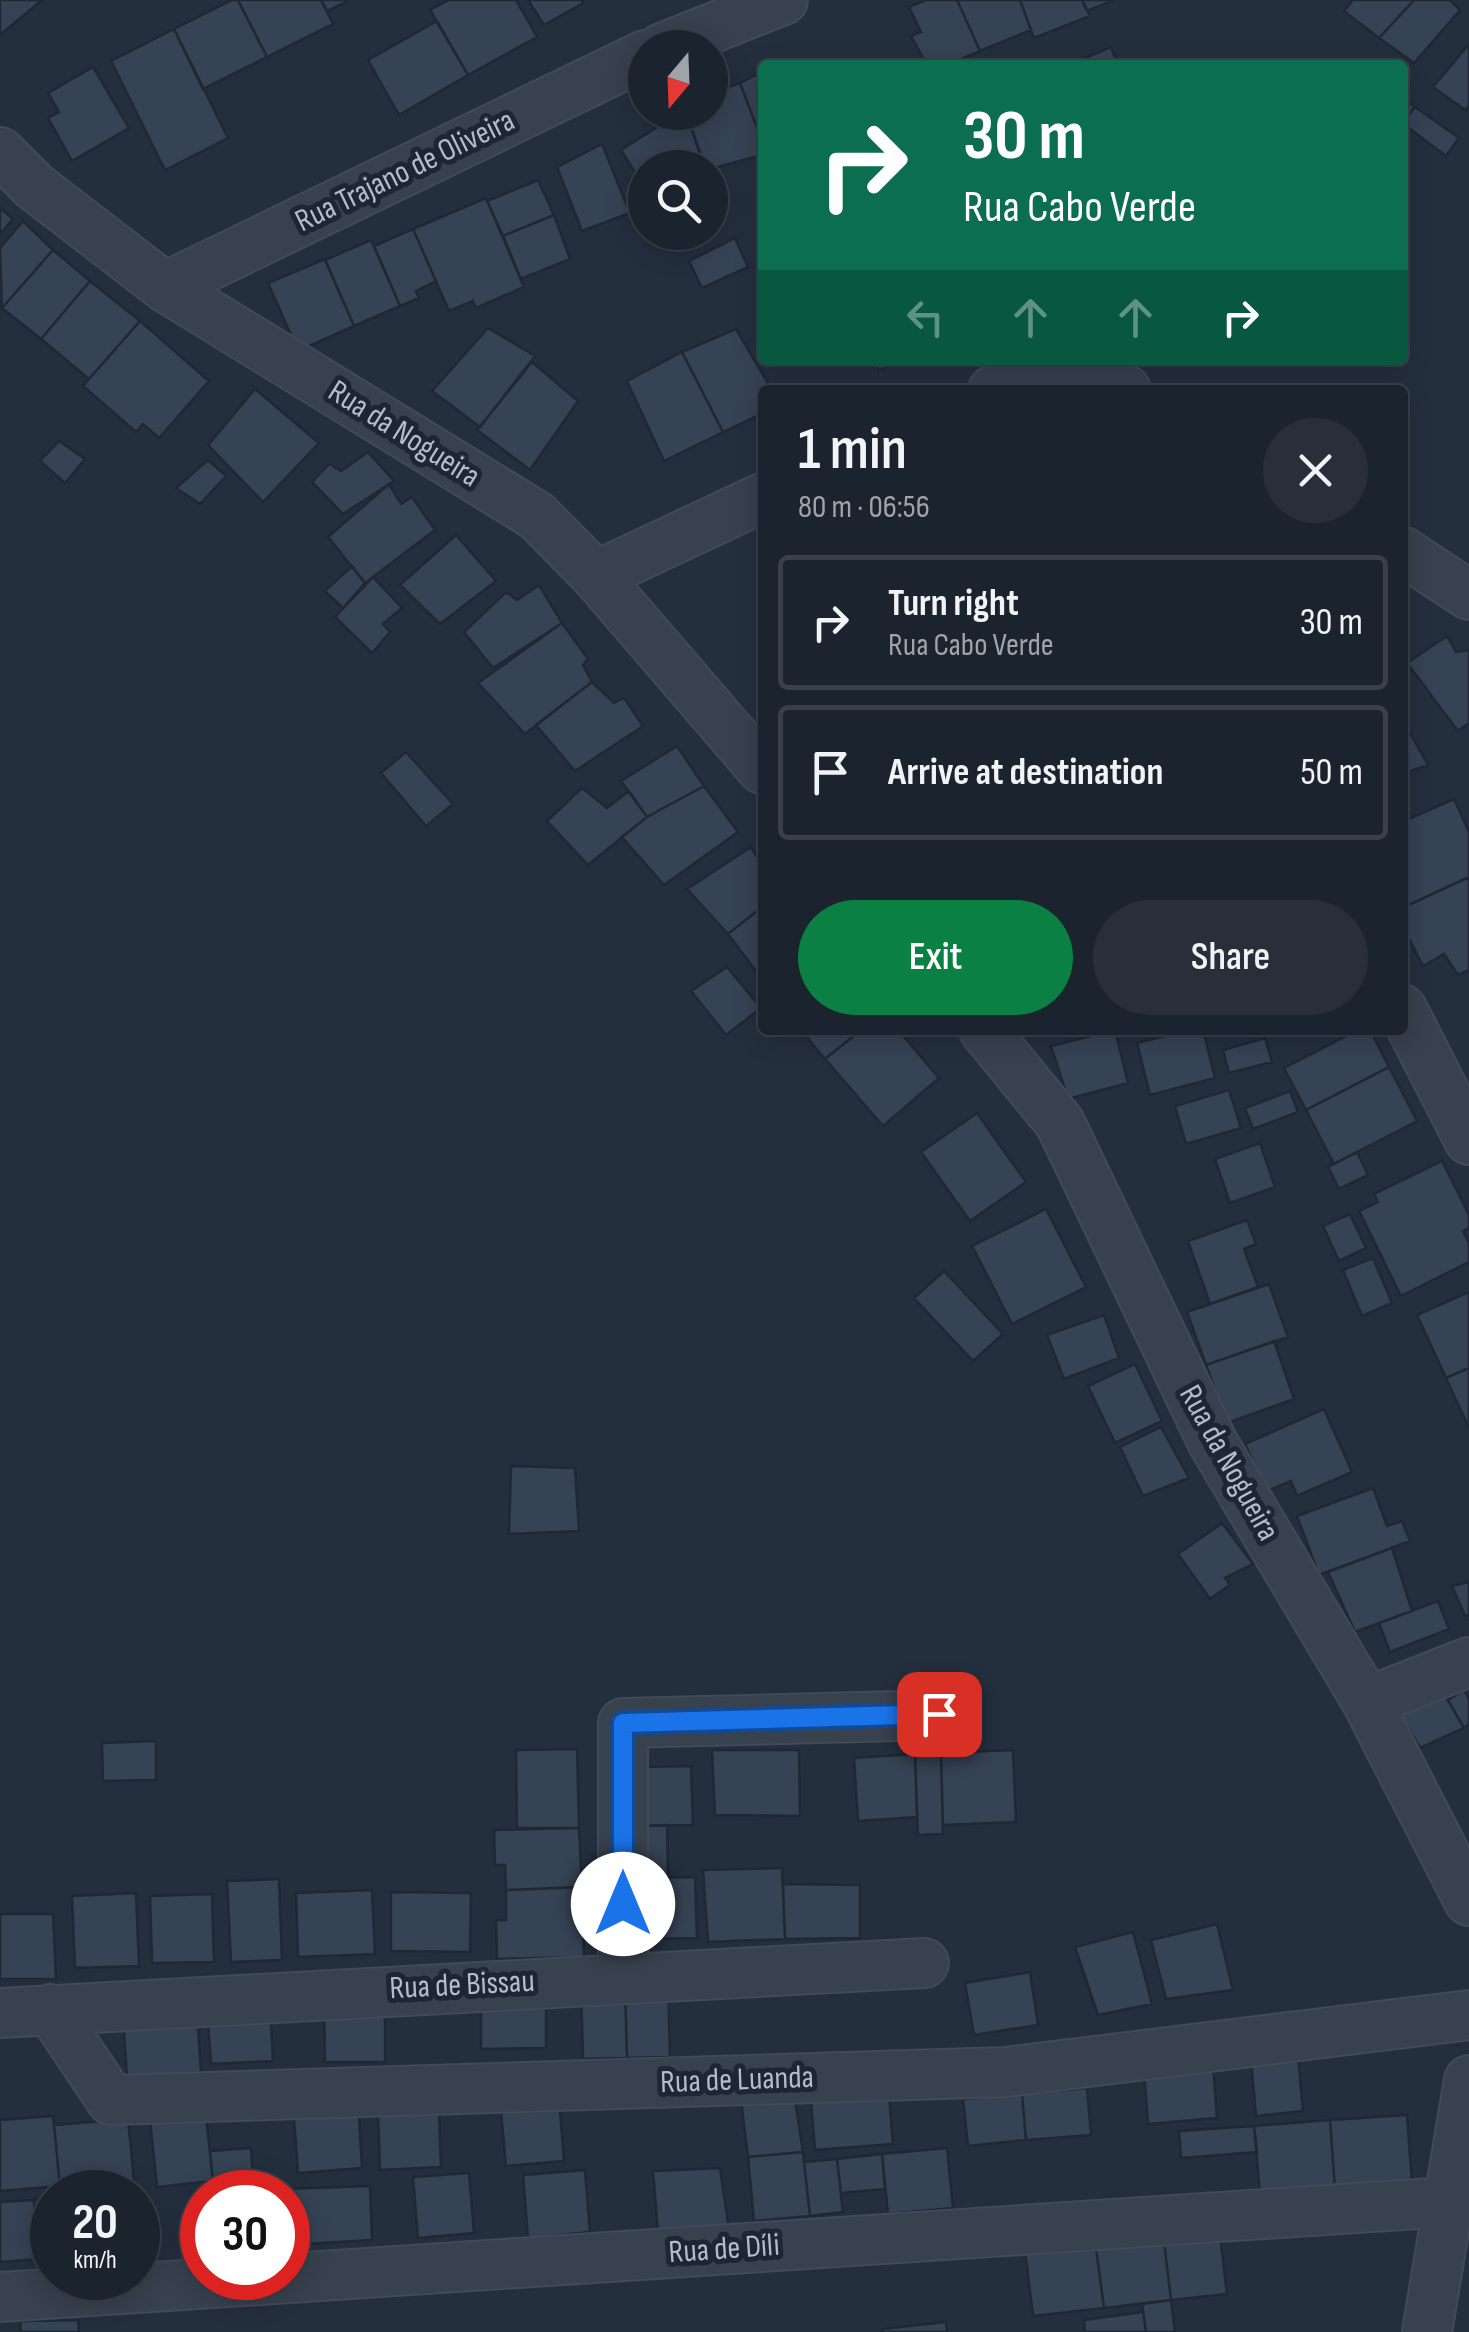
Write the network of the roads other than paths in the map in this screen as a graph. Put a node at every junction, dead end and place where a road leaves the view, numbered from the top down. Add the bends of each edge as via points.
1 (784, 0) edge
2 (708, 30) edge
3 (628, 62) edge
4 (0, 152) edge
5 (165, 287) junction
6 (1046, 365) edge
7 (1084, 365) edge
8 (1004, 385) edge
9 (1118, 385) edge
10 (758, 500) edge
11 (596, 576) junction
12 (758, 763) edge
13 (1408, 1022) edge
14 (988, 1035) edge
15 (1469, 1140) edge
16 (1469, 1662) edge
17 (1367, 1702) junction
18 (939, 1714) dead end
19 (1469, 1902) edge
20 (924, 1963) dead end
21 (623, 1976) junction
22 (50, 2009) junction
23 (0, 2014) edge
24 (1469, 2015) edge
25 (1469, 2080) edge
26 (1448, 2202) junction
27 (0, 2297) edge
28 (1426, 2332) edge

1 - 2 street
3 - 5 street, Rua Trajano de Oliveira
4 - 5 street, Rua da Nogueira
5 - 11 street, Rua da Nogueira via 536,516
6 - 8 street
7 - 9 street
10 - 11 street
11 - 12 street, Rua da Nogueira
13 - 15 street
14 - 17 street, Rua da Nogueira via 1060,1123 1213,1443
16 - 17 street
17 - 19 street, Rua da Nogueira
18 - 21 street via 623,1723
20 - 21 street, Rua de Bissau
21 - 22 street, Rua de Bissau
22 - 23 street, Rua de Bissau
22 - 24 street, Rua de Luanda via 111,2100 1006,2072
25 - 26 street
26 - 27 street, Rua de Díli
26 - 28 street

